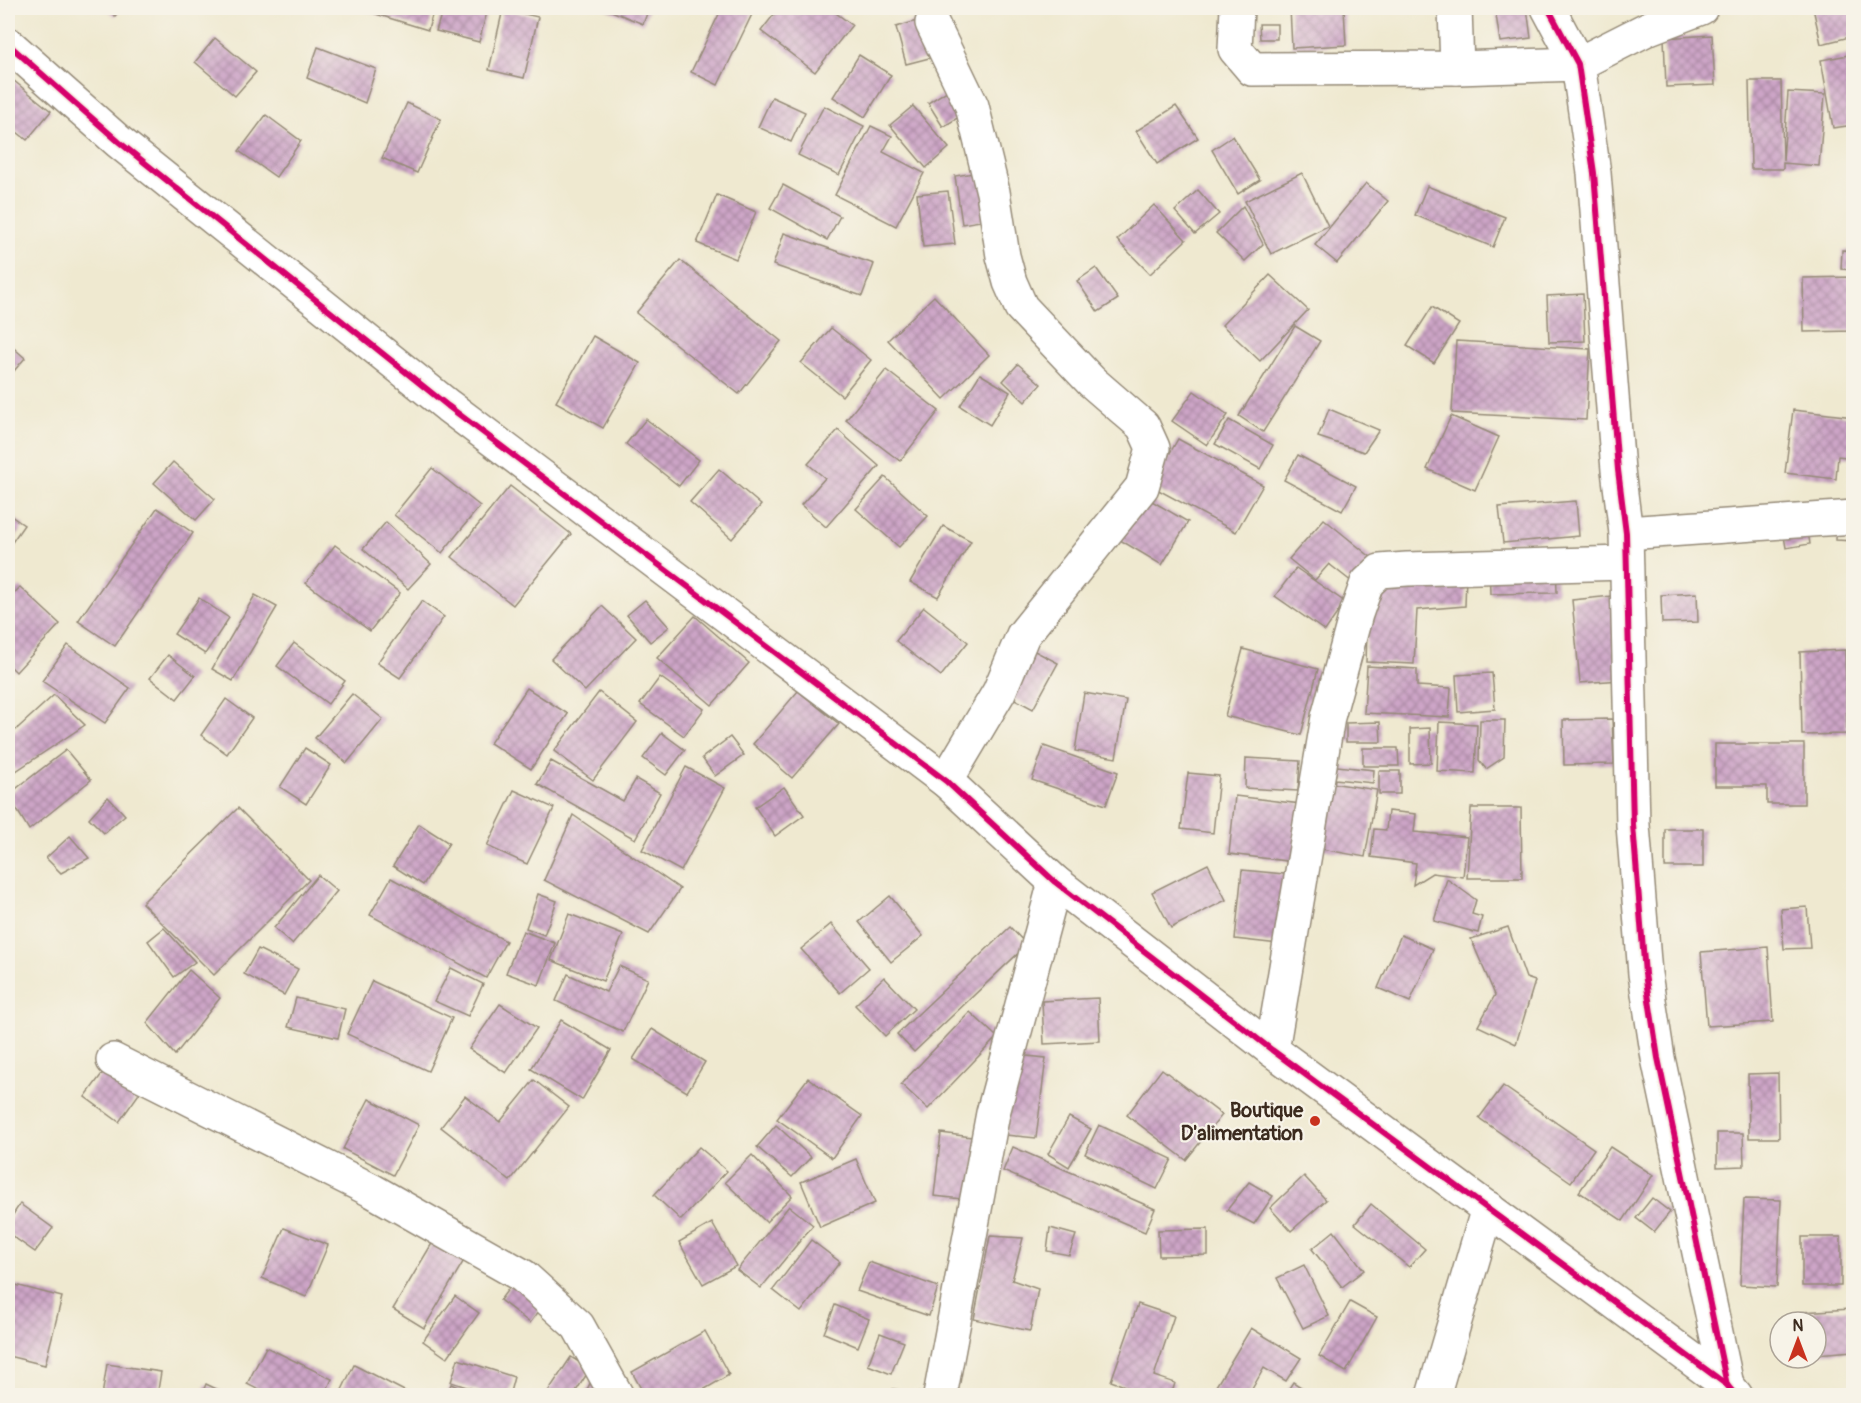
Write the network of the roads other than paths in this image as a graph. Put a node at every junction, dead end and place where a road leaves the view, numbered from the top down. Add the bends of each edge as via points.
1 (1237, 8) edge
2 (1455, 8) edge
3 (1548, 8) edge
4 (1701, 8) edge
5 (932, 23) dead end
6 (8, 44) edge
7 (1578, 64) junction
8 (1457, 68) junction
9 (1854, 517) edge
10 (1626, 548) junction
11 (946, 781) junction
12 (1055, 882) junction
13 (1272, 1050) junction
14 (113, 1060) dead end
15 (1488, 1208) junction
16 (1732, 1390) edge
17 (617, 1395) edge
18 (940, 1395) edge
19 (1433, 1395) edge

1 - 8 street via 1235,50 1252,69
2 - 8 street
3 - 7 street
4 - 7 street via 1649,28
5 - 11 street via 972,106 993,192 1003,256 1021,307 1091,381 1143,426 1153,448 1142,487 1023,635 999,692
6 - 11 street via 119,142 448,406
7 - 8 street
7 - 10 street via 1594,172
9 - 10 street
10 - 13 street via 1380,572 1367,583 1328,717
10 - 16 street via 1633,825 1645,974 1658,1058
11 - 12 street
12 - 13 street
12 - 18 street via 993,1113
13 - 15 street
14 - 17 street via 373,1191 523,1276 578,1326
15 - 16 street
15 - 19 street

